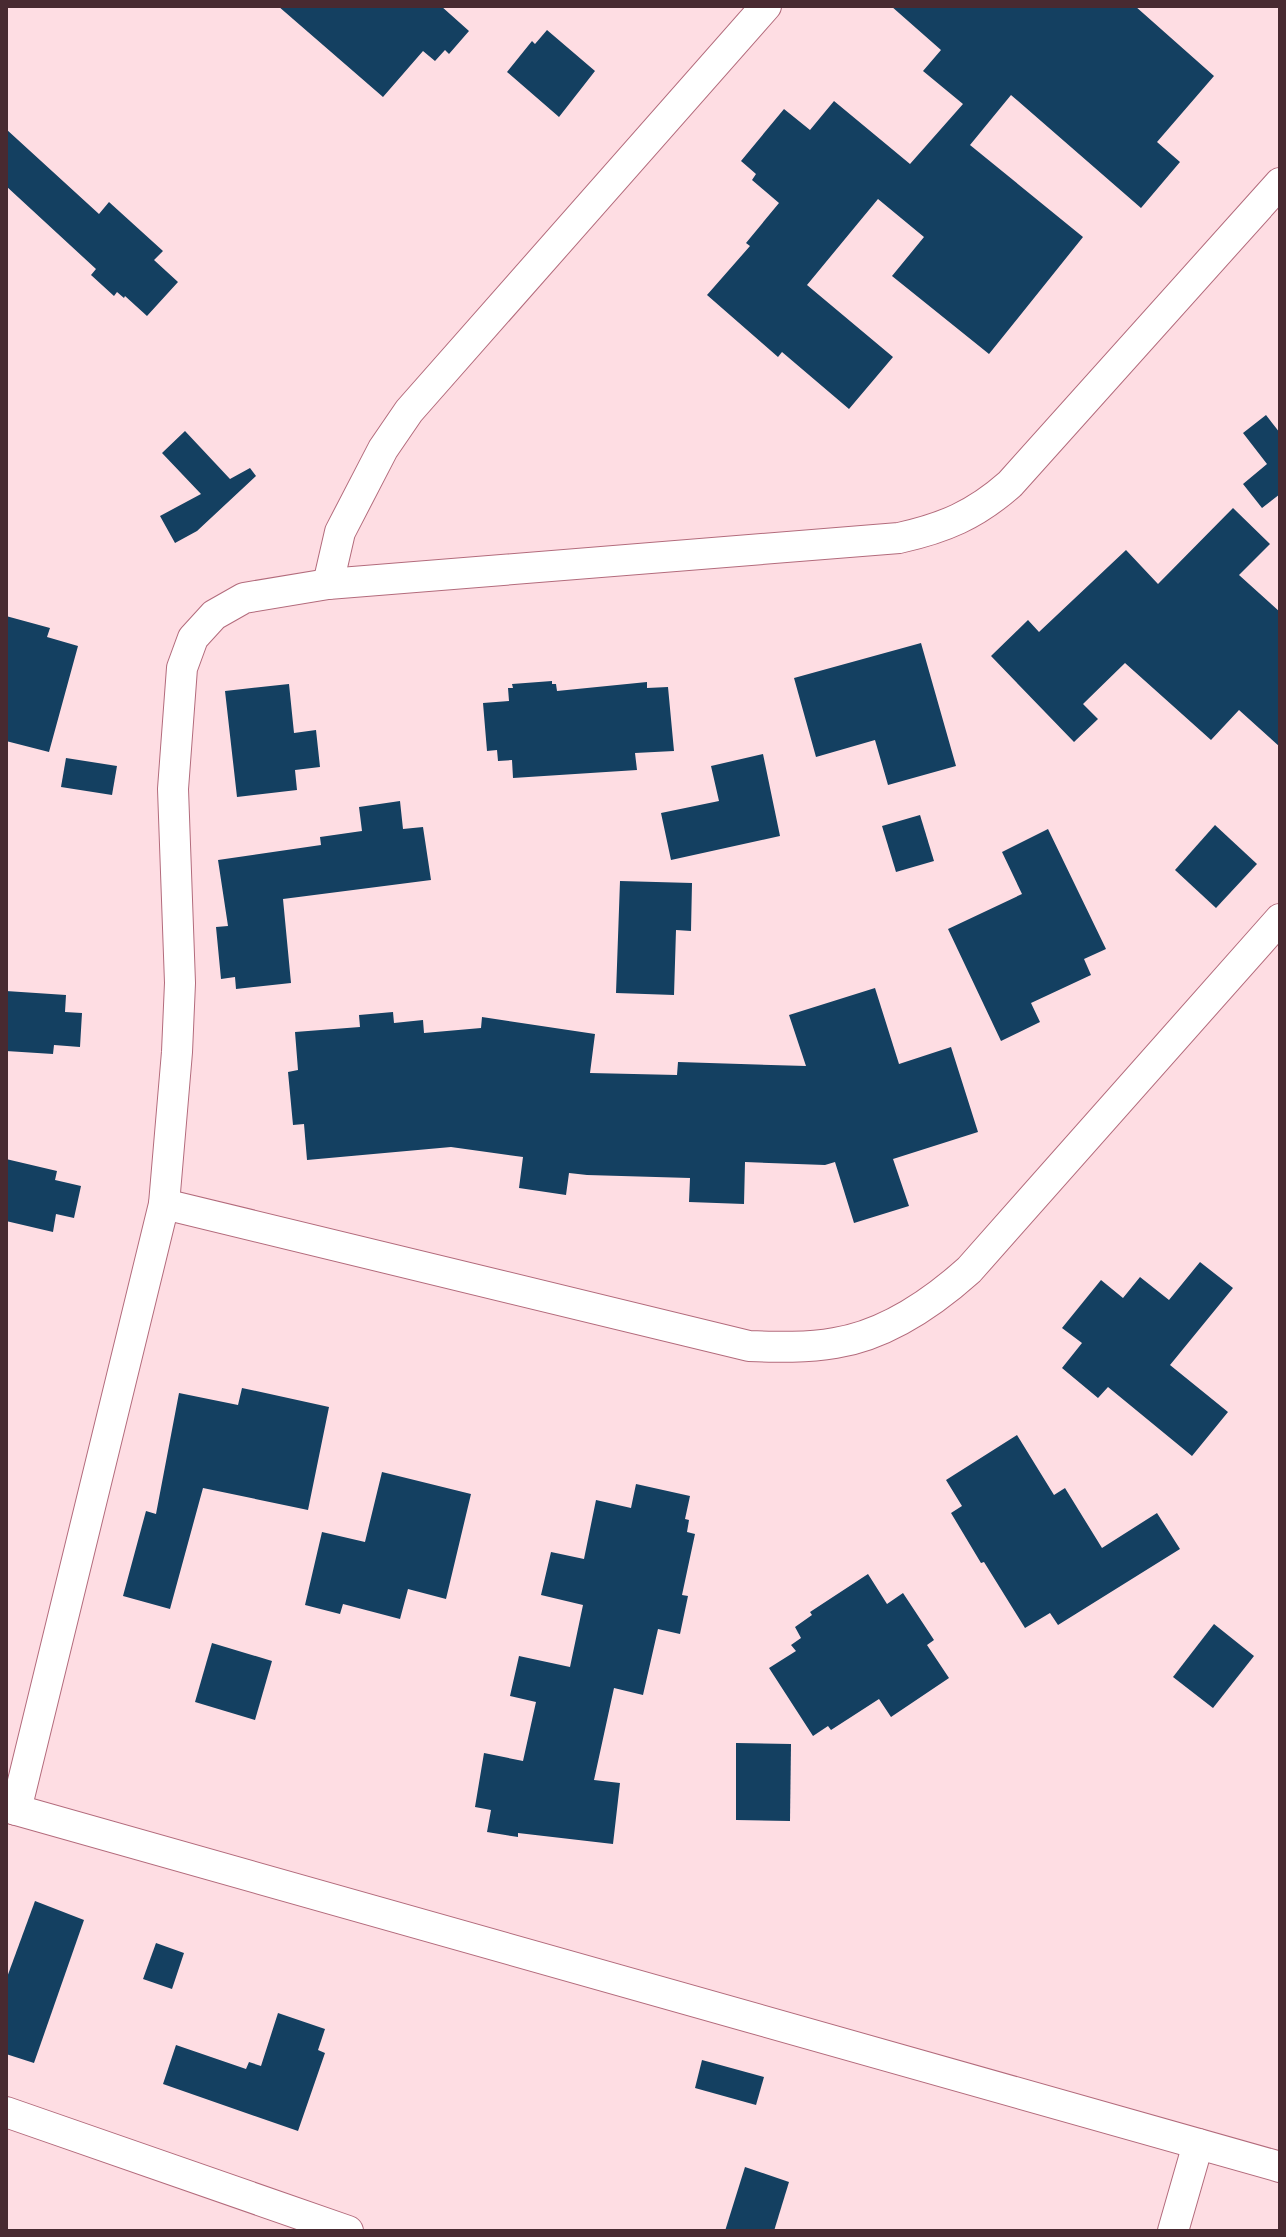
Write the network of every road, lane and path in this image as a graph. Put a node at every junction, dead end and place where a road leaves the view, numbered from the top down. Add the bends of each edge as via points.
1 (766, 6) edge
2 (1280, 183) edge
3 (328, 584) junction
4 (1280, 919) edge
5 (164, 1204) junction
6 (11, 1808) edge
7 (6, 2112) edge
8 (1198, 2144) junction
9 (1280, 2167) edge
10 (348, 2231) edge
11 (1173, 2231) edge

1 - 3 street via 409,411 340,532
2 - 3 street via 1010,484 961,519 899,538
3 - 5 street via 244,598 214,615 193,638 182,668 173,789 180,983
4 - 5 street via 969,1270 918,1310 838,1343 749,1346
5 - 6 street
6 - 8 street
7 - 10 street
8 - 9 street
8 - 11 street

